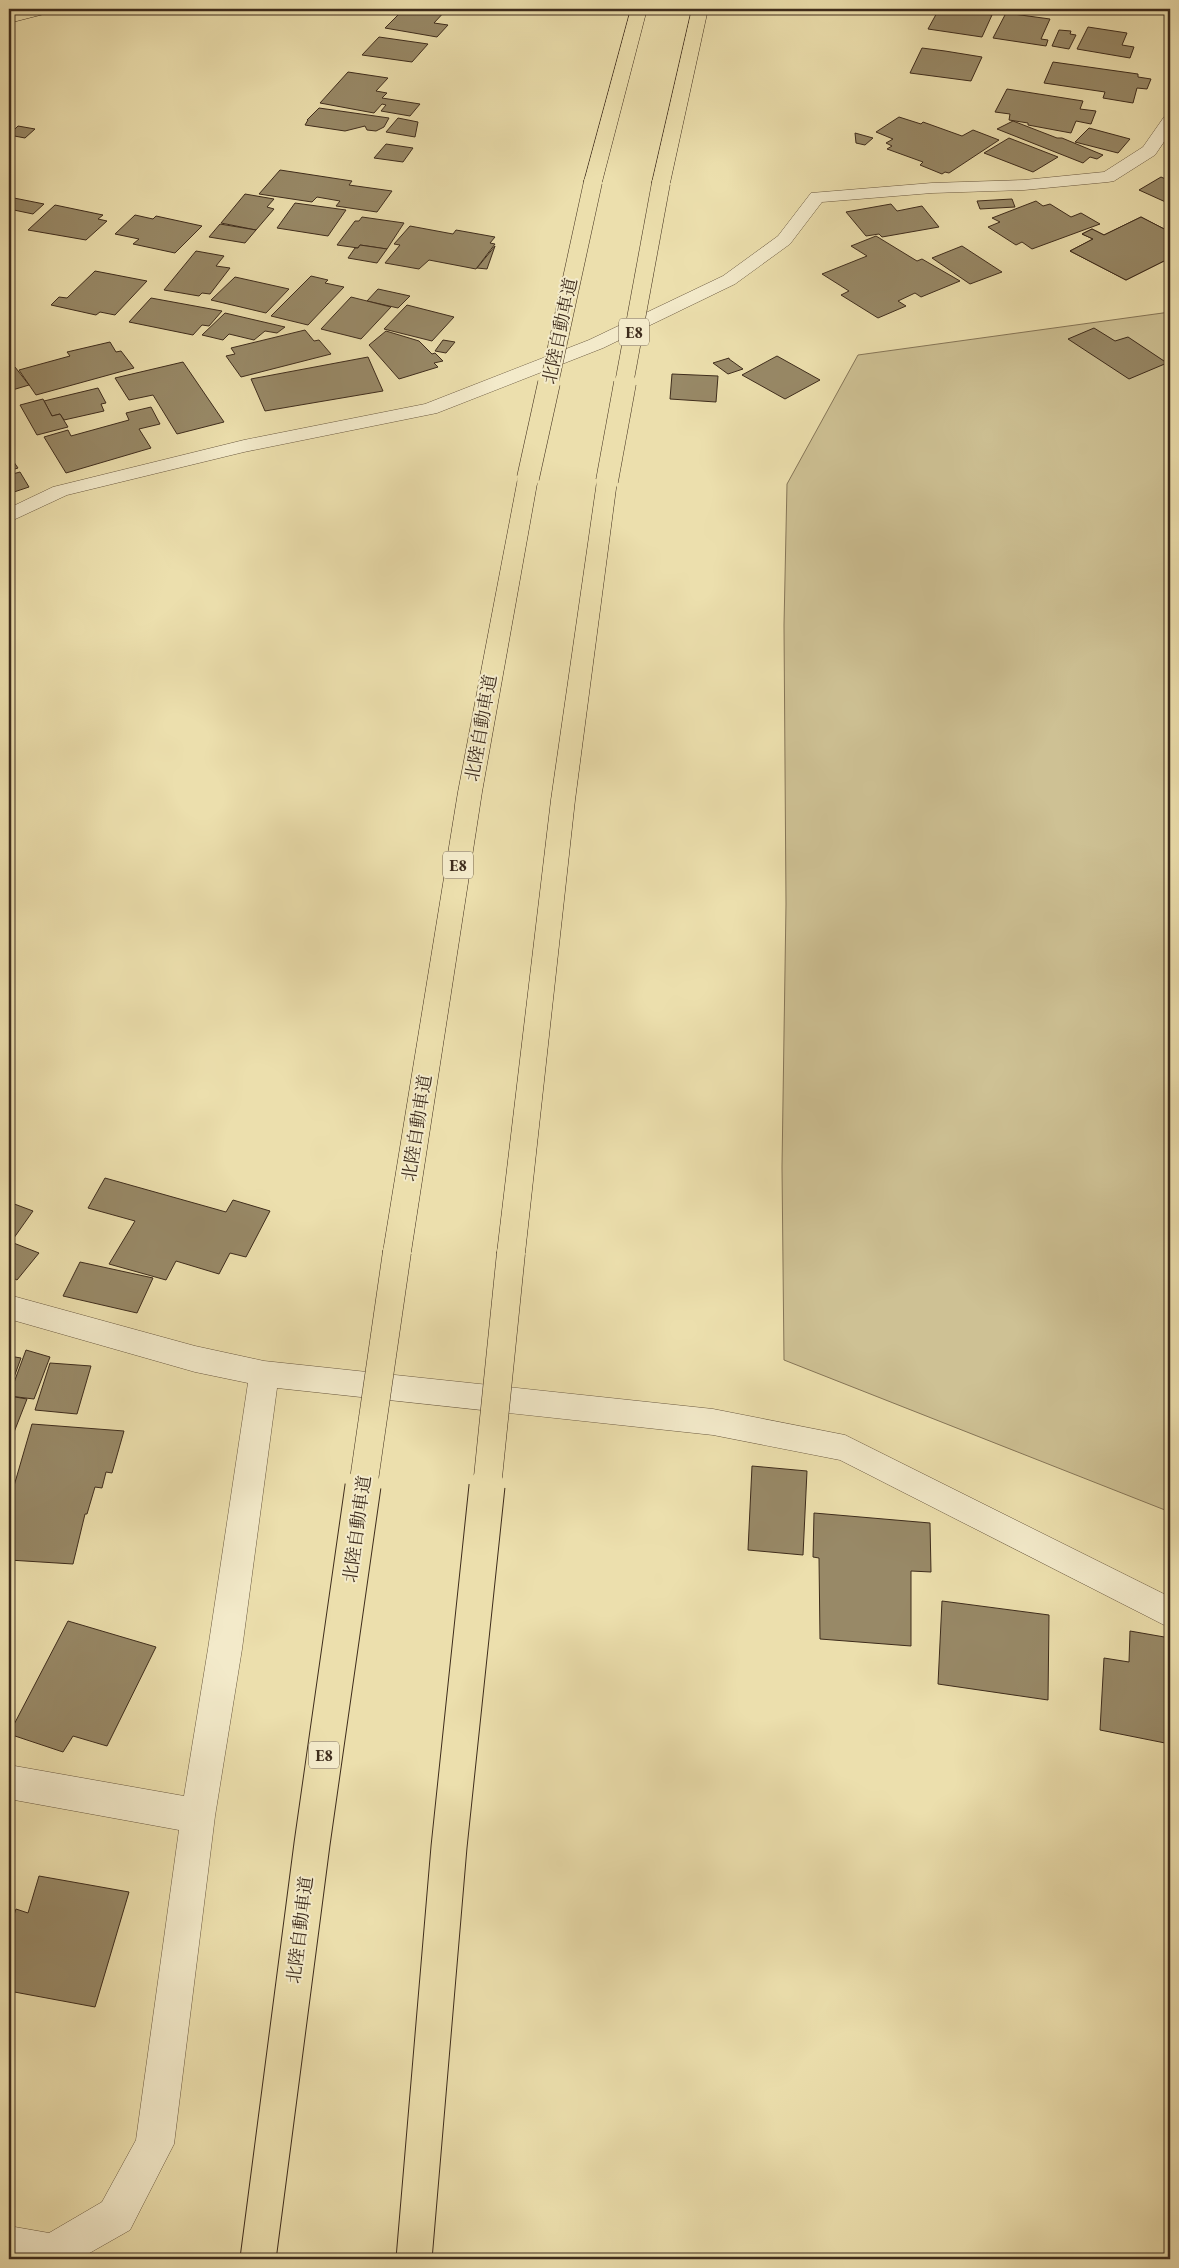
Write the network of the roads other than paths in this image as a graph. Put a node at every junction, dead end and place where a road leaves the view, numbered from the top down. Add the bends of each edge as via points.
1 (47, 9) edge
2 (639, 9) edge
3 (700, 9) edge
4 (9, 18) edge
5 (1170, 121) edge
6 (9, 516) edge
7 (9, 1307) edge
8 (264, 1374) junction
9 (1170, 1613) edge
10 (9, 1782) edge
11 (198, 1816) junction
12 (9, 2246) edge
13 (258, 2259) edge
14 (414, 2259) edge

1 - 4 highway
2 - 13 highway, 北陸自動車道 / E8, bridge via 593,182 528,478 470,792 397,1252 312,1844
3 - 14 highway, E8, bridge via 661,183 607,481 563,800 511,1253 450,1847
5 - 6 street via 1149,151 1108,177 818,197 784,240 729,280 586,348 430,409 244,446 60,491
7 - 8 street via 195,1359
8 - 9 street via 713,1422 845,1448
8 - 11 street
10 - 11 street
11 - 12 street via 155,2144 116,2216 52,2253

